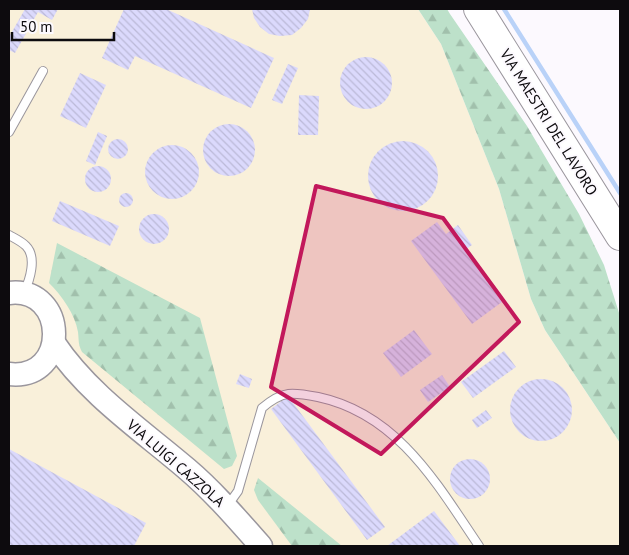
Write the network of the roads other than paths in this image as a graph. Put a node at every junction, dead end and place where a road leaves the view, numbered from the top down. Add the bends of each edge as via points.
1 (478, 9) edge
2 (43, 71) dead end
3 (9, 132) edge
4 (9, 235) edge
5 (620, 236) edge
6 (16, 294) edge
7 (54, 343) junction
8 (36, 368) junction
9 (9, 374) edge
10 (86, 385) junction
11 (227, 506) junction
12 (261, 546) edge
13 (479, 546) edge

1 - 5 highway, VIA MAESTRI DEL LAVORO
2 - 3 lane
4 - 6 lane via 26,246 31,254 30,281
6 - 7 street via 35,298 45,306 55,330
7 - 8 street via 51,353
7 - 10 street, VIA LUIGI CAZZOLA
8 - 9 street, VIA LUIGI CAZZOLA
8 - 10 street, VIA LUIGI CAZZOLA via 59,372
10 - 11 street, VIA LUIGI CAZZOLA
11 - 12 street, VIA LUIGI CAZZOLA
11 - 13 lane via 238,490 262,408 290,392 331,400 362,413 402,441 429,473

